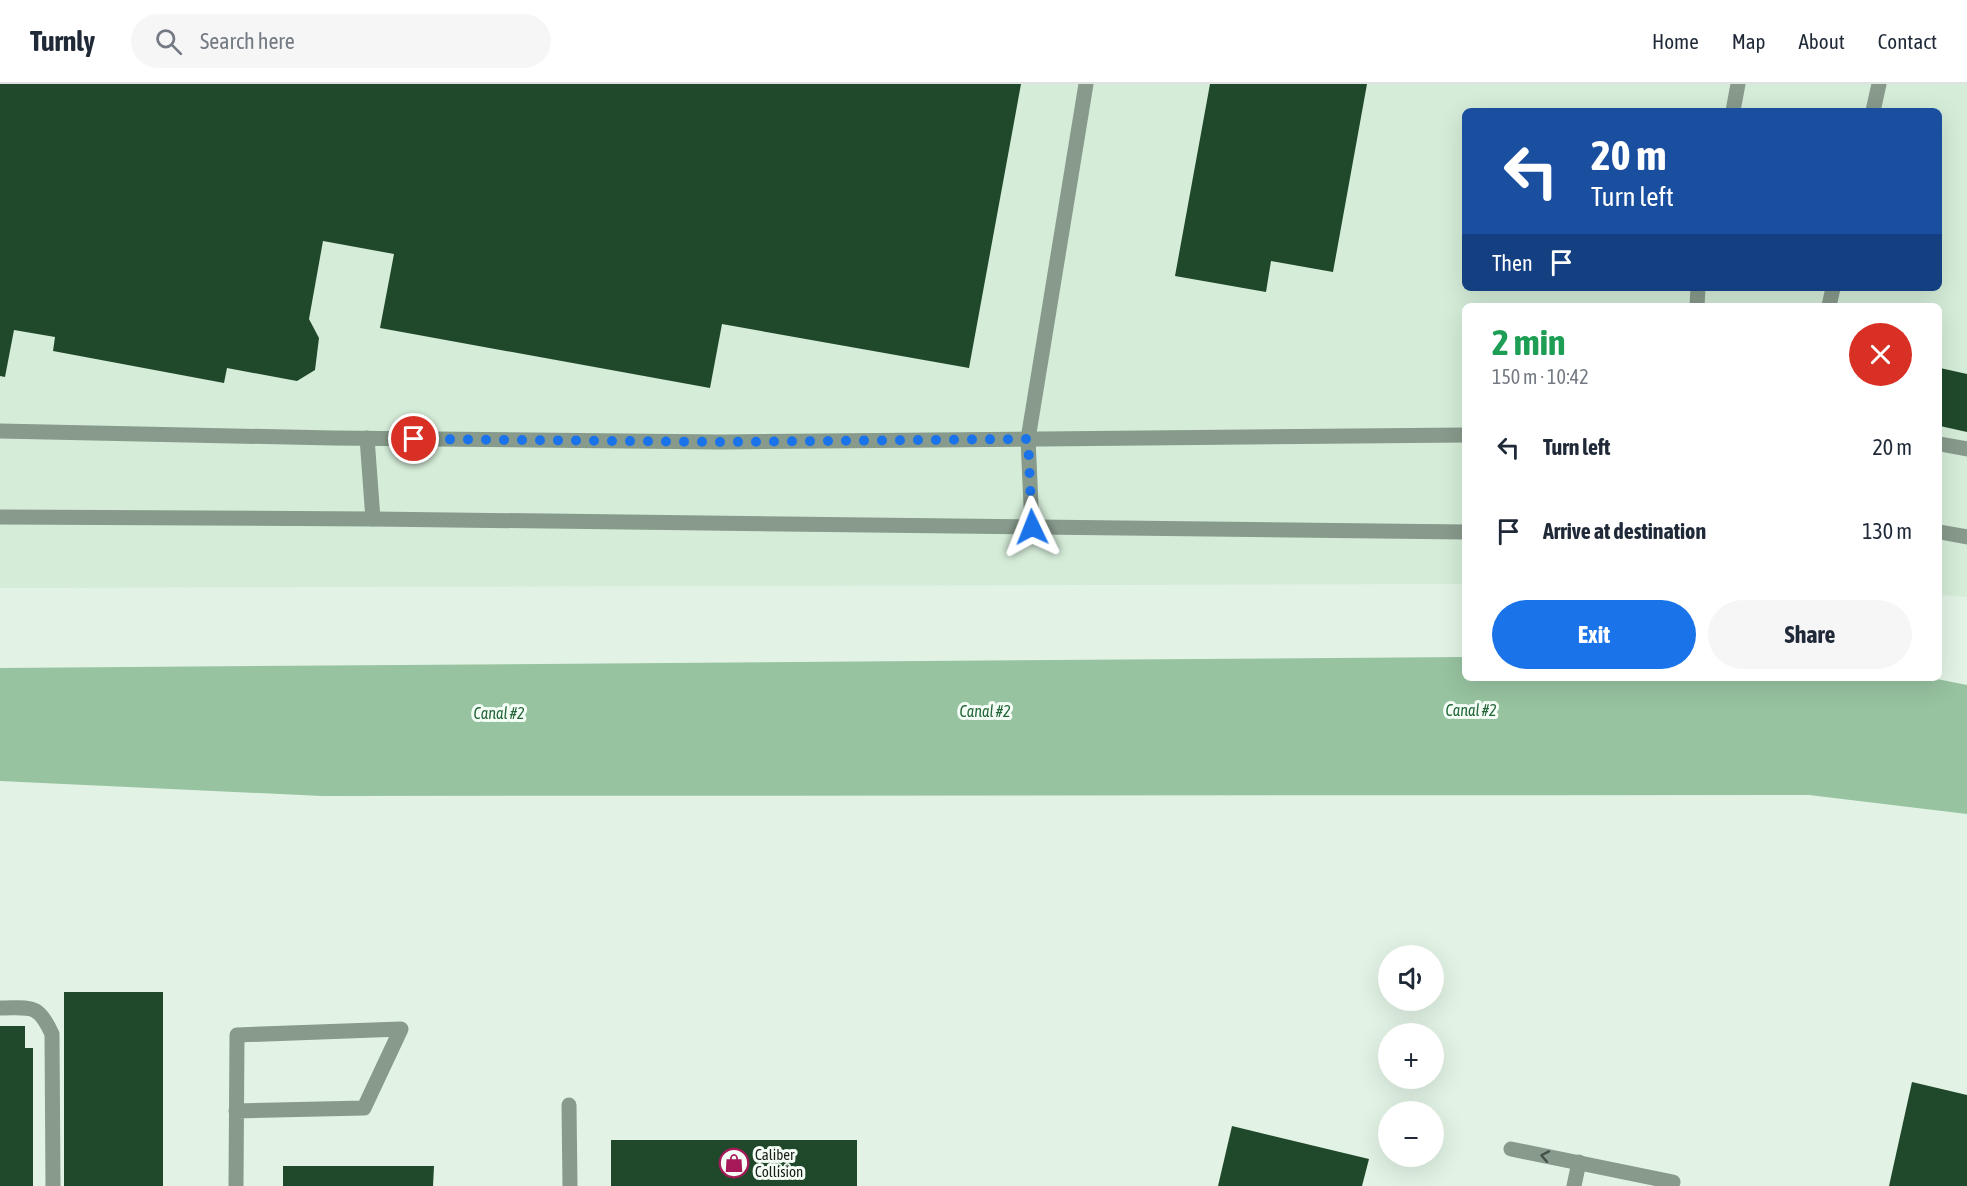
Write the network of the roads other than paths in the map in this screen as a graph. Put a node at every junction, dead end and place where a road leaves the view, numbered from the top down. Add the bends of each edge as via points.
1 (1086, 84) edge
2 (1738, 84) edge
3 (1879, 84) edge
4 (1734, 108) edge
5 (1874, 108) edge
6 (0, 431) edge
7 (1462, 435) edge
8 (367, 438) junction
9 (1028, 439) junction
10 (1942, 444) edge
11 (1967, 449) edge
12 (0, 517) edge
13 (373, 519) junction
14 (1032, 527) junction
15 (1462, 532) edge
16 (1942, 532) edge
17 (1967, 537) edge
18 (0, 1008) edge
19 (569, 1105) dead end
20 (236, 1111) junction
21 (1511, 1149) dead end
22 (1579, 1162) junction
23 (1673, 1182) dead end
24 (53, 1186) edge
25 (236, 1186) edge
26 (570, 1186) edge
27 (1574, 1186) edge

1 - 9 lane
2 - 4 lane
3 - 5 lane
6 - 8 lane
7 - 9 lane
8 - 9 lane via 722,442
8 - 13 lane
9 - 14 lane
10 - 11 lane
12 - 13 lane
13 - 14 lane
14 - 15 lane
16 - 17 lane
18 - 24 lane via 32,1008 44,1017 52,1034
19 - 26 lane
20 - 20 lane via 237,1035 401,1029 364,1108
20 - 25 lane
22 -> 21 lane
22 - 23 lane
22 - 27 lane

